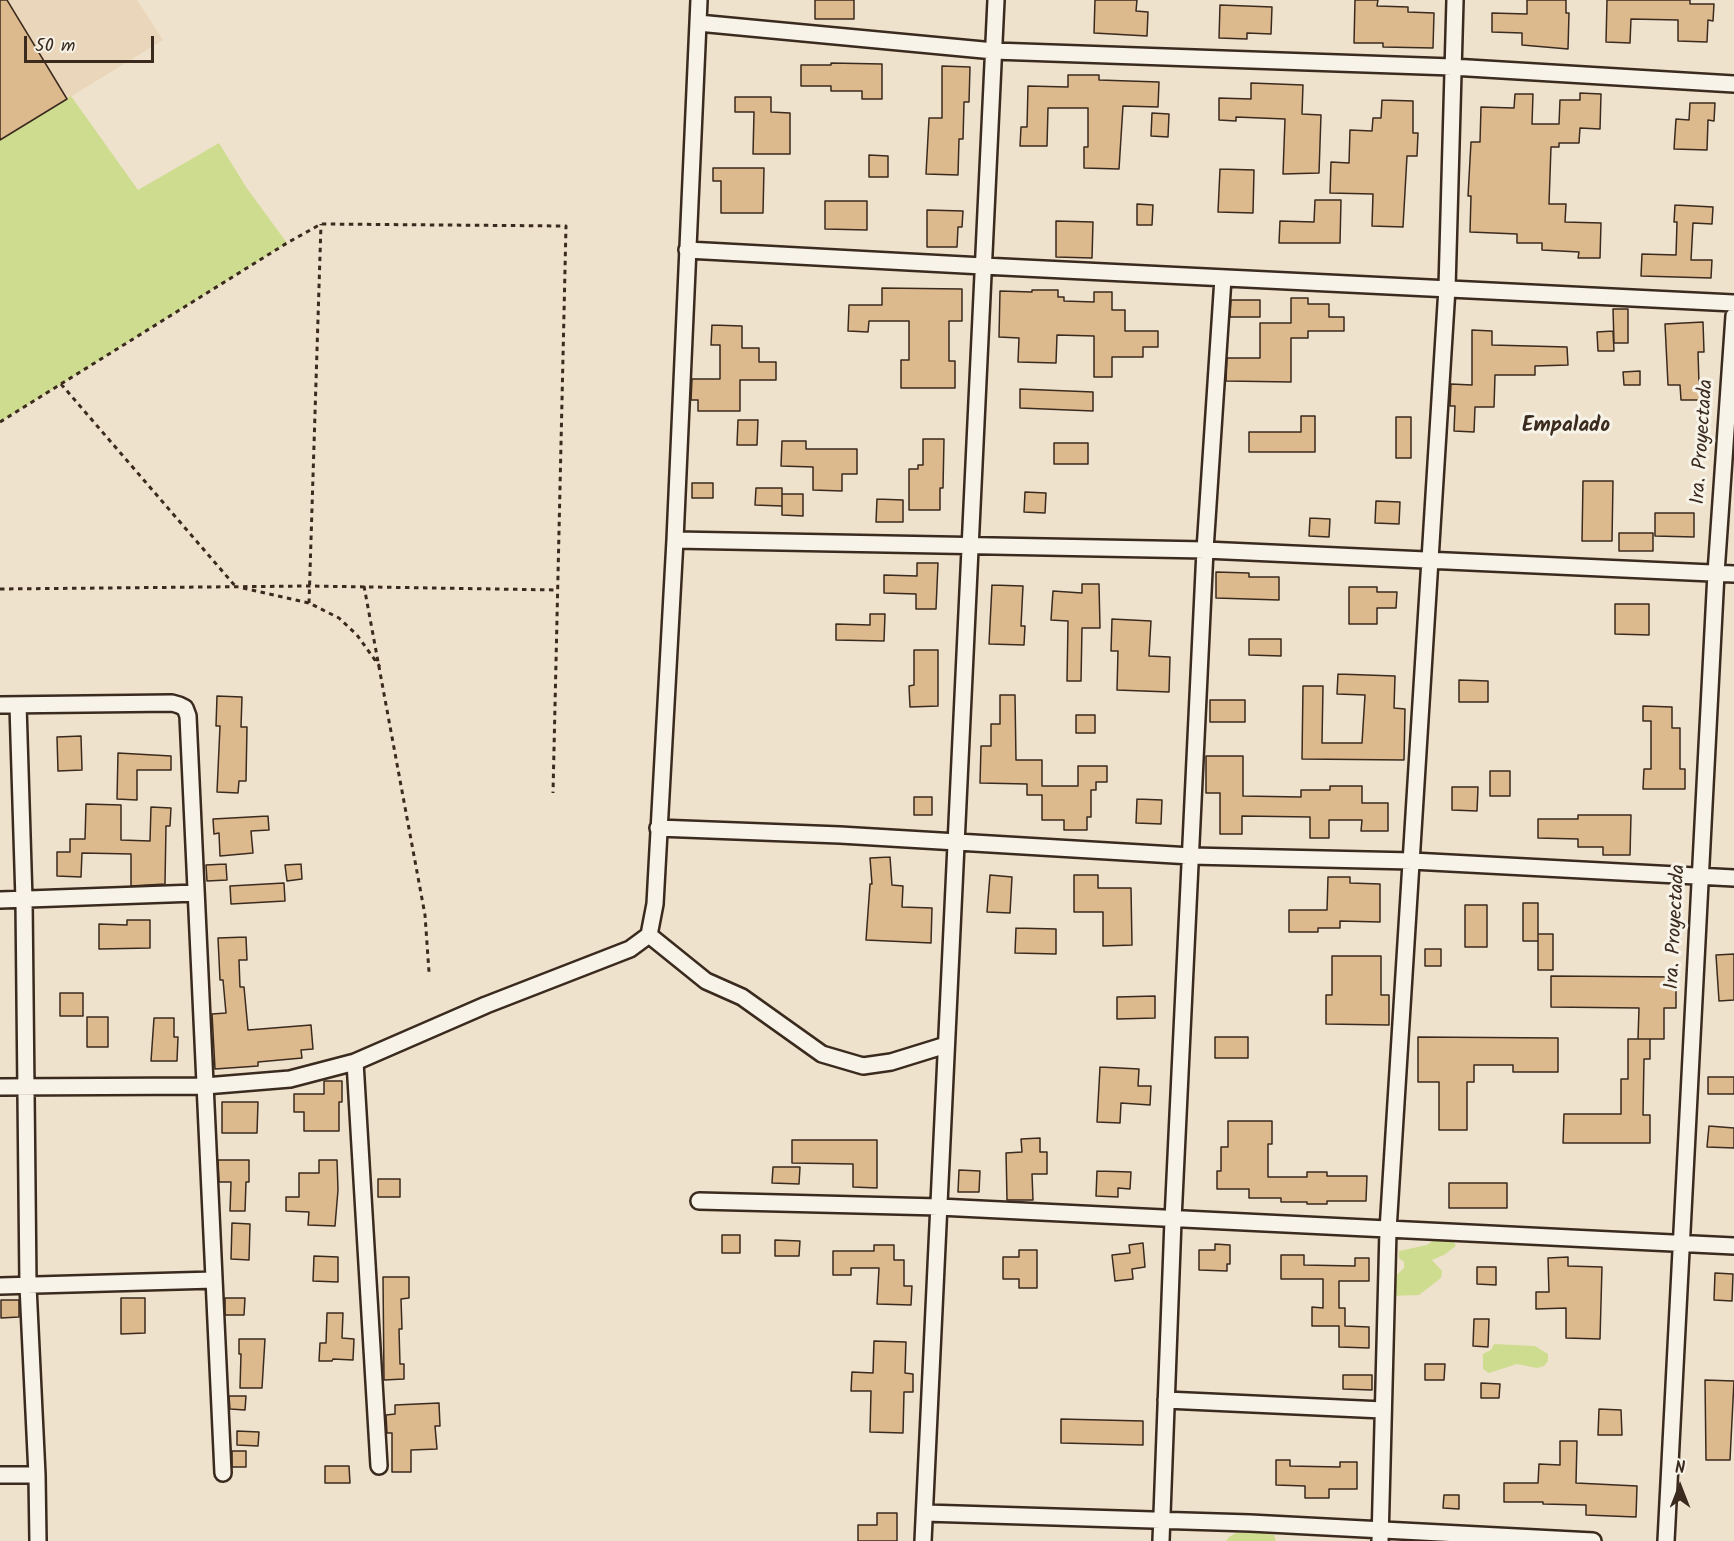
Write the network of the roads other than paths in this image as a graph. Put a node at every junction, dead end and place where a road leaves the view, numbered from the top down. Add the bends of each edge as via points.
1 (699, 0) edge
2 (996, 0) edge
3 (1455, 0) edge
4 (698, 23) junction
5 (994, 51) junction
6 (1452, 67) junction
7 (1734, 84) edge
8 (687, 250) junction
9 (983, 267) junction
10 (1223, 278) junction
11 (1447, 288) junction
12 (1734, 303) edge
13 (1734, 316) edge
14 (675, 540) junction
15 (969, 544) junction
16 (1205, 550) junction
17 (1430, 560) junction
18 (1716, 573) junction
19 (1734, 574) edge
20 (0, 705) edge
21 (18, 705) junction
22 (658, 828) junction
23 (956, 843) junction
24 (1191, 856) junction
25 (1412, 861) junction
26 (1701, 877) junction
27 (1734, 878) edge
28 (196, 893) junction
29 (0, 900) edge
30 (24, 900) junction
31 (649, 934) junction
32 (946, 1046) junction
33 (355, 1062) junction
34 (205, 1086) junction
35 (0, 1087) edge
36 (26, 1087) junction
37 (699, 1201) dead end
38 (939, 1207) junction
39 (1173, 1220) junction
40 (1388, 1230) junction
41 (1682, 1244) junction
42 (1734, 1246) edge
43 (214, 1280) junction
44 (0, 1286) edge
45 (28, 1286) junction
46 (1166, 1400) junction
47 (1383, 1410) junction
48 (379, 1466) dead end
49 (223, 1473) dead end
50 (0, 1475) edge
51 (37, 1475) junction
52 (925, 1513) junction
53 (1162, 1520) junction
54 (1380, 1535) edge
55 (38, 1541) edge
56 (923, 1541) edge
57 (1161, 1541) edge
58 (1593, 1541) edge
59 (1666, 1541) edge

1 - 4 street
2 - 5 street
3 - 6 street
4 - 5 street
4 - 8 street
5 - 6 street
5 - 9 street
6 - 7 street
6 - 11 street
8 - 9 street
8 - 14 street
9 - 10 street
9 - 15 street
10 - 11 street
10 - 16 street
11 - 12 street
11 - 17 street
13 - 18 street, 1ra. Proyectada
14 - 15 street
14 - 22 street
15 - 16 street
15 - 23 street
16 - 17 street
16 - 24 street
17 - 18 street
17 - 25 street
18 - 19 street
18 - 26 street, 1ra. Proyectada
20 - 21 street
21 - 28 street via 172,703 185,708
21 - 30 street
22 - 23 street
22 - 31 street via 655,904
23 - 24 street
23 - 32 street
24 - 25 street
24 - 39 street
25 - 26 street
25 - 40 street
26 - 27 street
26 - 41 street, 1ra. Proyectada
28 - 30 street
28 - 34 street
29 - 30 street
30 - 36 street
31 - 32 street via 706,981 742,997 822,1054 863,1066
31 - 33 street via 630,949
32 - 38 street
33 - 34 street via 290,1079
33 - 48 street
34 - 36 street
34 - 43 street
35 - 36 street
36 - 45 street
37 - 38 street
38 - 39 street
38 - 52 street
39 - 40 street
39 - 46 street
40 - 41 street
40 - 47 street
41 - 42 street
41 - 59 street, 1ra. Proyectada
43 - 45 street
43 - 49 street
44 - 45 street
45 - 51 street
46 - 47 street
46 - 53 street
47 - 54 street
50 - 51 street
51 - 55 street
52 - 53 street
52 - 56 street
53 - 54 street
53 - 57 street
54 - 58 street

